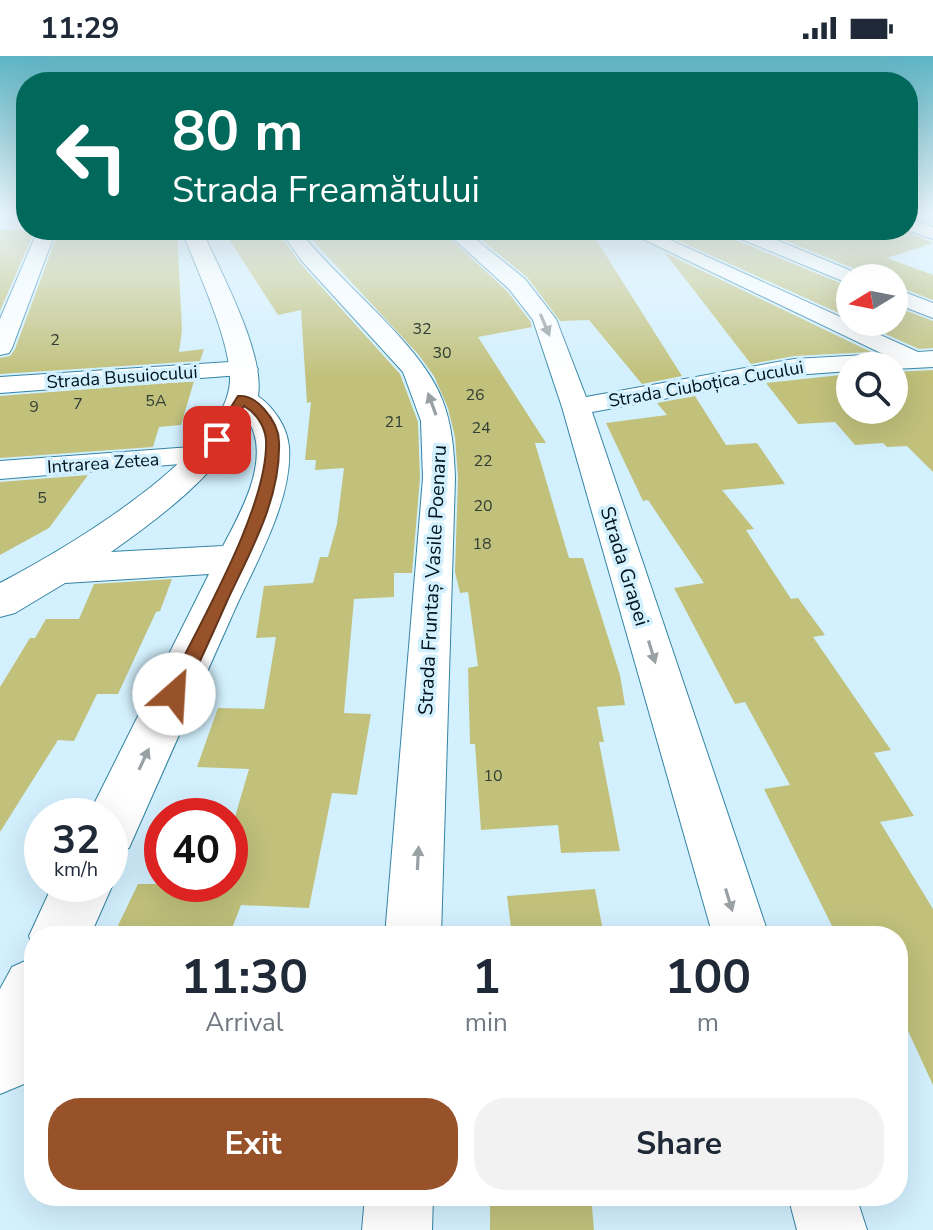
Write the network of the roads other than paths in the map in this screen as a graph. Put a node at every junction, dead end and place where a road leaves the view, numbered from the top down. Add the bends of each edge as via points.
1 (33, 266) edge
2 (206, 266) edge
3 (317, 266) edge
4 (493, 266) edge
5 (714, 266) edge
6 (908, 301) edge
7 (933, 311) edge
8 (0, 348) edge
9 (924, 359) edge
10 (243, 384) junction
11 (0, 385) edge
12 (576, 407) junction
13 (205, 455) junction
14 (0, 470) edge
15 (239, 559) junction
16 (60, 569) junction
17 (0, 602) edge
18 (125, 798) edge
19 (75, 902) edge
20 (64, 926) edge
21 (414, 926) edge
22 (738, 926) edge
23 (24, 1010) edge
24 (0, 1060) edge
25 (398, 1206) edge
26 (825, 1206) edge
27 (397, 1230) edge
28 (832, 1230) edge

1 - 8 street
2 - 10 street via 241,353
21 -> 3 street, Strada Fruntaș Vasile Poenaru via 439,478 436,415 414,369
4 -> 12 street, Strada Grapei via 544,319
5 - 9 street
6 - 7 street
9 - 12 street, Strada Ciuboțica Cucului via 794,367
10 - 11 street, Strada Busuiocului
10 - 13 street via 229,425
10 - 15 street via 266,419 273,456 262,505
12 -> 22 street, Strada Grapei
13 - 14 street, Intrarea Zetea
13 - 16 street via 152,502
15 - 16 street
18 -> 15 street
16 - 17 street
19 - 20 street
23 - 24 street
25 - 27 street
26 - 28 street

